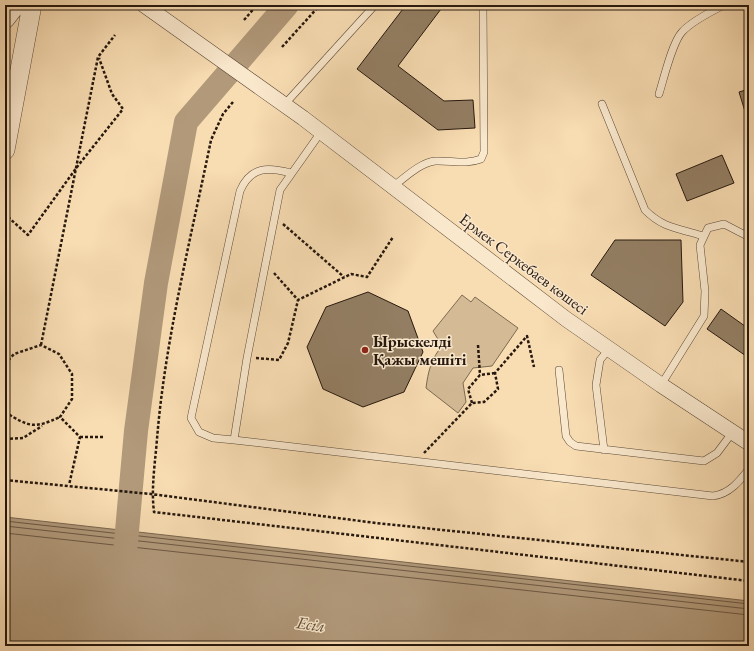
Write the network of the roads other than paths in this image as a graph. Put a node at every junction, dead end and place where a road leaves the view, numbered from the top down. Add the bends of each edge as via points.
1 (16, 5) edge
2 (32, 5) edge
3 (144, 5) edge
4 (376, 5) edge
5 (483, 5) edge
6 (724, 5) edge
7 (5, 19) edge
8 (659, 94) dead end
9 (602, 104) dead end
10 (283, 105) junction
11 (321, 132) junction
12 (5, 150) edge
13 (291, 173) junction
14 (391, 188) junction
15 (703, 236) junction
16 (749, 237) edge
17 (609, 349) junction
18 (559, 370) dead end
19 (661, 385) junction
20 (732, 433) junction
21 (234, 440) junction
22 (749, 443) edge
23 (604, 450) junction
24 (749, 469) edge

1 - 7 street
2 - 12 street
3 - 10 street, Ермек Серкебаев көшесі
4 - 10 lane
5 - 14 lane via 484,152 481,159 474,162 434,162 422,165
6 - 8 lane via 682,32 675,45
9 - 15 lane via 645,210 665,226
10 - 11 street, Ермек Серкебаев көшесі
11 - 13 lane
11 - 14 street, Ермек Серкебаев көшесі
13 - 21 lane via 280,190 247,358
13 - 21 lane via 275,169 262,170 244,181 191,418 198,432 213,438
14 - 17 street, Ермек Серкебаев көшесі
15 - 16 lane via 708,228 724,224
15 - 19 lane via 700,245 705,291 704,316
17 - 19 street, Ермек Серкебаев көшесі
17 - 23 lane via 600,360 596,385
18 - 23 lane via 566,436 576,446
19 - 20 street, Ермек Серкебаев көшесі
20 - 22 street, Ермек Серкебаев көшесі
20 - 23 lane via 717,454 704,461
21 - 24 lane via 713,496 722,495 737,484

